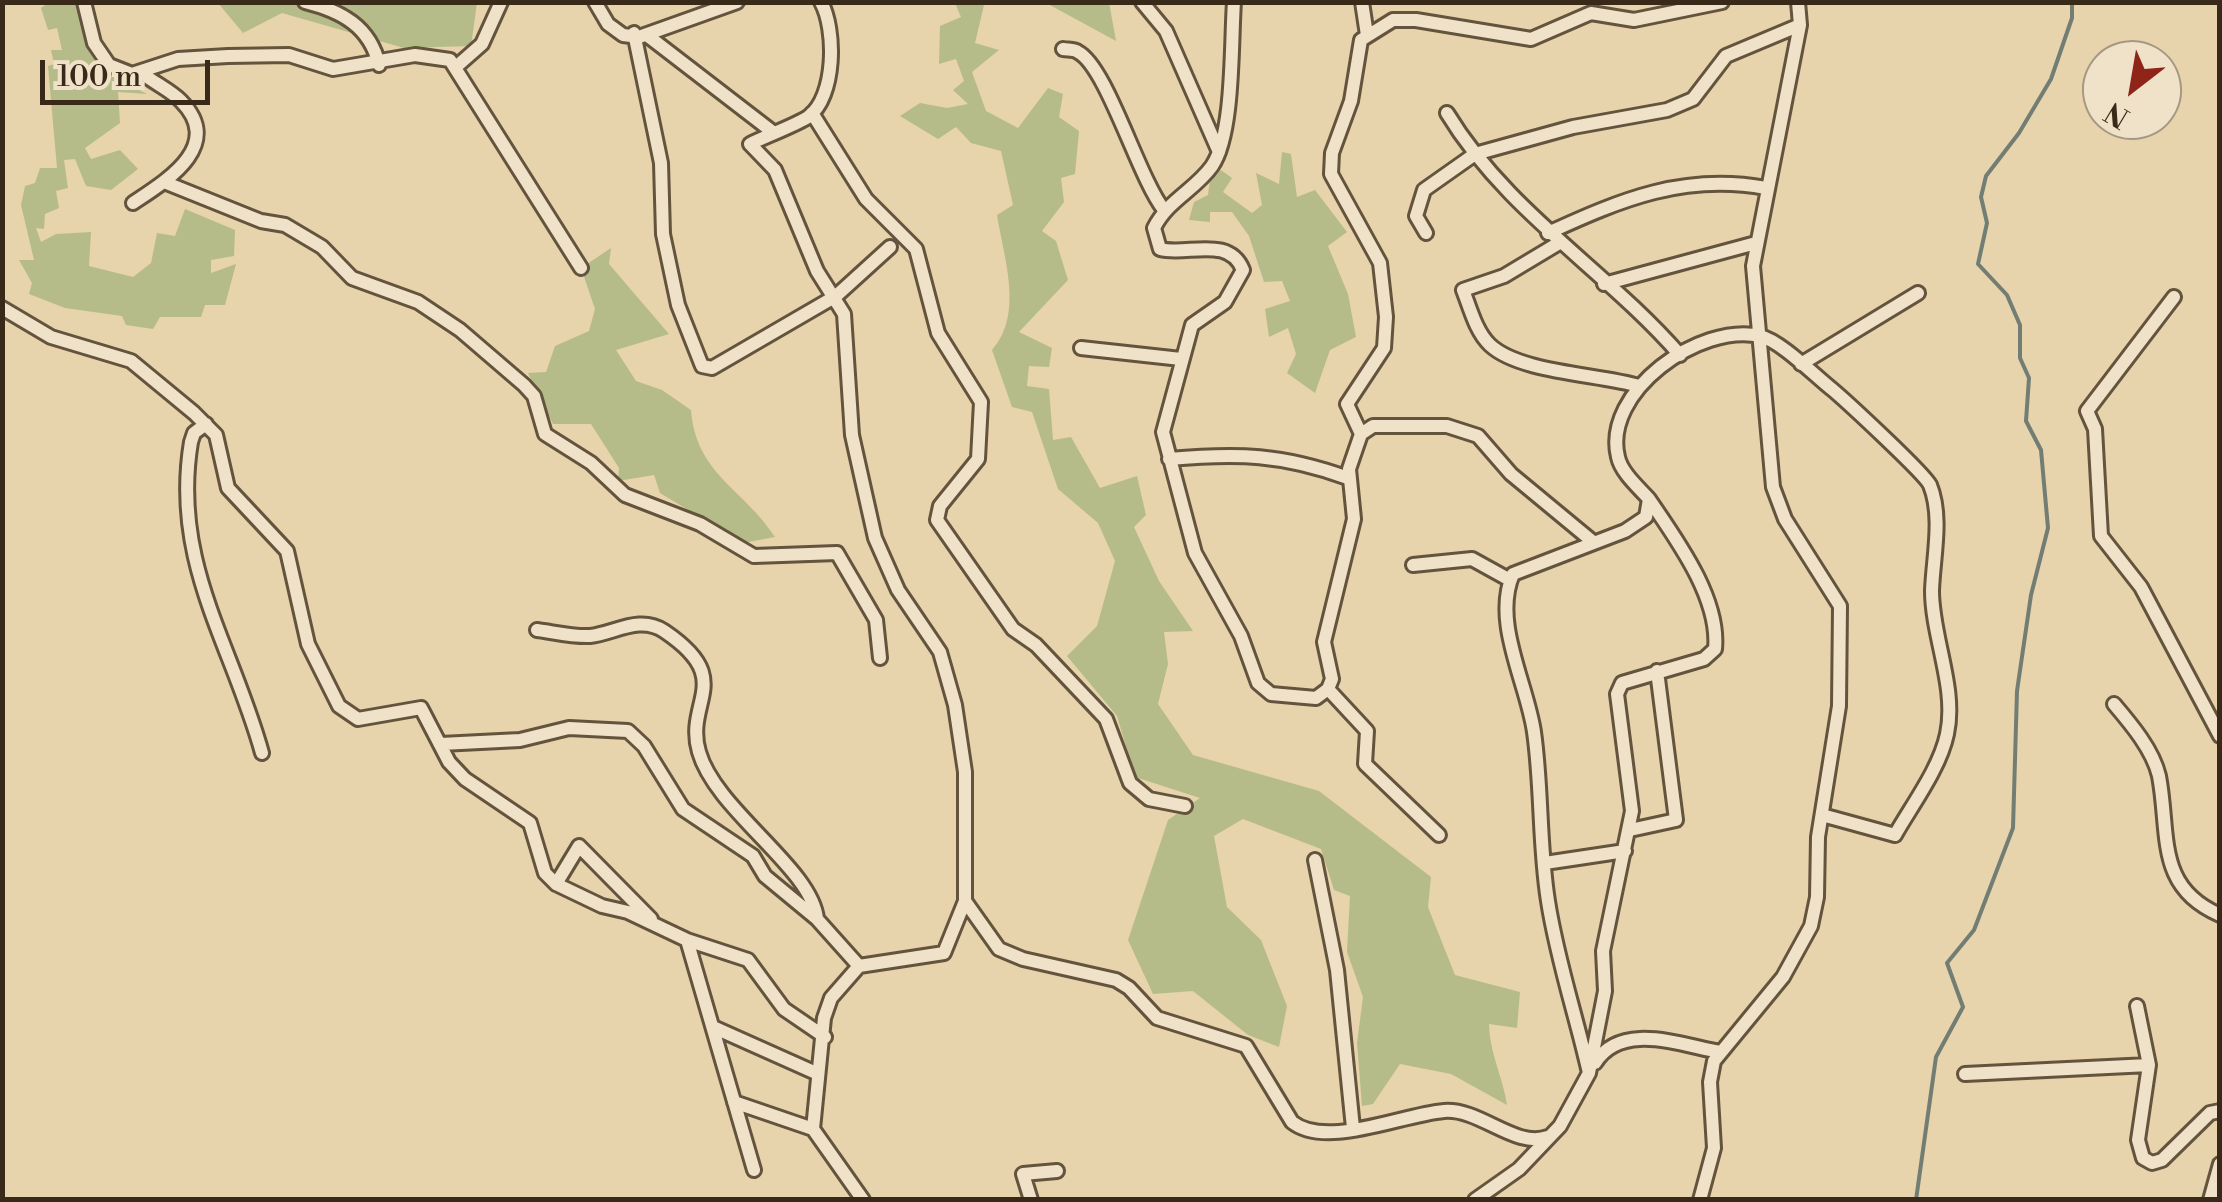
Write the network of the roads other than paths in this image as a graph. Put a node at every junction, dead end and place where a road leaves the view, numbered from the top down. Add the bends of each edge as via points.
1 (84, 2) edge
2 (305, 2) edge
3 (501, 2) edge
4 (595, 2) edge
5 (738, 2) edge
6 (821, 2) edge
7 (1142, 2) edge
8 (1234, 2) edge
9 (1362, 2) edge
10 (1722, 2) edge
11 (1798, 2) edge
12 (1800, 24) junction
13 (641, 34) junction
14 (1367, 34) junction
15 (1062, 49) dead end
16 (379, 64) junction
17 (457, 66) junction
18 (142, 73) junction
19 (812, 112) junction
20 (1447, 113) dead end
21 (774, 133) junction
22 (1220, 152) junction
23 (1475, 154) junction
24 (164, 182) junction
25 (1766, 188) junction
26 (133, 204) dead end
27 (1164, 210) junction
28 (1426, 234) dead end
29 (1554, 238) junction
30 (1756, 243) junction
31 (890, 247) dead end
32 (581, 268) dead end
33 (1604, 284) junction
34 (1918, 293) dead end
35 (836, 296) junction
36 (2174, 298) dead end
37 (2, 308) edge
38 (1760, 336) junction
39 (1081, 348) dead end
40 (1680, 355) junction
41 (1181, 359) junction
42 (1801, 364) junction
43 (1639, 386) junction
44 (206, 424) junction
45 (1361, 434) junction
46 (1169, 459) junction
47 (1348, 478) junction
48 (1649, 499) junction
49 (1592, 542) junction
50 (1413, 566) dead end
51 (1510, 580) junction
52 (537, 630) dead end
53 (880, 658) dead end
54 (1657, 671) junction
55 (1328, 690) junction
56 (2114, 704) dead end
57 (2220, 736) edge
58 (441, 744) junction
59 (262, 753) dead end
60 (1185, 806) dead end
61 (1822, 815) junction
62 (1630, 830) junction
63 (1440, 835) dead end
64 (1625, 851) junction
65 (1315, 860) dead end
66 (1545, 863) junction
67 (556, 884) junction
68 (965, 902) junction
69 (2220, 914) edge
70 (817, 919) junction
71 (656, 924) junction
72 (687, 940) junction
73 (859, 966) junction
74 (2137, 1006) dead end
75 (713, 1026) junction
76 (824, 1037) junction
77 (1720, 1052) junction
78 (2149, 1065) junction
79 (1588, 1073) junction
80 (816, 1074) junction
81 (1965, 1074) dead end
82 (734, 1102) junction
83 (2220, 1110) edge
84 (1353, 1128) junction
85 (813, 1129) junction
86 (1550, 1136) junction
87 (2220, 1164) edge
88 (754, 1170) dead end
89 (1057, 1171) dead end
90 (863, 1200) edge
91 (1031, 1200) edge
92 (1475, 1200) edge
93 (1700, 1200) edge
94 (2210, 1200) edge

1 - 18 street via 94,43 109,65
2 - 16 street via 350,20 374,46
3 - 17 street via 482,44
4 - 13 street via 608,24 623,34
5 - 13 street
6 - 19 street via 831,58
7 - 22 street via 1166,31
8 - 22 street
9 - 14 street
10 - 14 street via 1634,20 1591,13 1532,38 1416,20 1393,20
11 - 12 street
12 - 23 street via 1726,56 1693,98 1666,110 1573,126
12 - 25 street
13 - 21 street
13 - 35 street via 660,162 662,234 678,305 702,366 712,368
14 - 45 street via 1331,174 1368,236 1384,287 1384,348 1348,404
15 - 27 street via 1078,52 1092,67
16 - 17 street via 414,55
16 - 18 street via 324,68 290,56 228,56 178,59
17 - 32 street
18 - 24 street via 182,101 194,126 190,158
19 - 21 street
19 - 60 street via 866,198 916,249 938,333 982,402 978,459 940,506 937,520 1013,630 1036,645 1106,719 1130,783 1149,799
20 - 23 street
21 - 35 street via 750,144 775,170 817,271
22 - 27 street via 1203,177
23 - 28 street via 1424,190 1416,216
23 - 29 street
24 - 26 street
24 - 53 street via 306,235 352,278 418,302 460,330 534,396 545,434 625,496 700,524 754,556 837,553 876,620
25 - 29 street via 1692,182 1622,202
25 - 30 street
27 - 41 street via 1154,228 1160,249 1215,249 1230,253 1243,270 1225,302 1192,325
29 - 33 street
29 - 43 street via 1504,276 1463,290 1477,326 1509,357
30 - 33 street
30 - 38 street
31 - 35 street
33 - 40 street
34 - 42 street
35 - 68 street via 844,314 852,436 875,538 898,590 940,652 955,705 964,772
36 - 57 street via 2087,411 2101,536 2141,588
37 - 44 street via 51,337 131,361
38 - 40 street via 1719,339
38 - 42 street
38 - 61 street via 1773,486 1785,519 1840,606 1839,706
39 - 41 street
40 - 43 street
41 - 46 street via 1163,432
42 - 61 street via 1929,482 1937,550 1933,604 1948,733 1896,835
43 - 48 street via 1624,407 1616,444 1618,462
44 - 58 street via 224,456 228,488 287,551 308,644 339,706 358,720 421,708
44 - 59 street via 191,442 186,510 220,646 248,702
45 - 47 street
45 - 49 street via 1374,426 1428,424 1478,436 1511,474
46 - 47 street via 1237,452
46 - 55 street via 1195,553 1242,636 1258,683 1283,698 1316,698
47 - 55 street via 1354,519 1324,642
48 - 49 street via 1640,524
48 - 54 street via 1685,558 1716,638 1704,659
49 - 51 street
50 - 51 street via 1472,559
51 - 66 street via 1508,620 1534,730
52 - 70 street via 591,636 621,626 657,627 688,653 707,687 698,752 742,818 815,898
54 - 62 street via 1622,683 1617,694
54 - 62 street via 1676,820
55 - 63 street via 1367,731 1365,764
56 - 69 street via 2158,774 2173,872 2183,894
58 - 67 street via 464,778 530,823 545,873
58 - 70 street via 520,740 569,728 628,731 684,809 734,839
61 - 77 street via 1811,926 1783,977
62 - 64 street
64 - 66 street
64 - 79 street via 1603,951 1605,991
65 - 84 street via 1337,970
66 - 79 street via 1559,965
67 - 71 street
67 - 71 street via 579,846
68 - 73 street via 944,953
68 - 84 street via 1000,948 1116,980 1157,1018 1246,1046 1302,1130
70 - 73 street
71 - 72 street
72 - 75 street
72 - 76 street via 748,960 784,1009
73 - 76 street via 831,998
74 - 78 street
75 - 80 street
75 - 82 street
76 - 80 street
77 - 79 street via 1635,1038 1601,1053
77 - 93 street via 1710,1082 1714,1148
78 - 81 street
78 - 83 street via 2138,1140 2143,1158 2162,1160
79 - 86 street via 1570,1114
80 - 85 street
82 - 85 street
82 - 88 street
84 - 86 street via 1450,1110 1527,1138
85 - 90 street
86 - 92 street
87 - 94 street
89 - 91 street via 1023,1174

